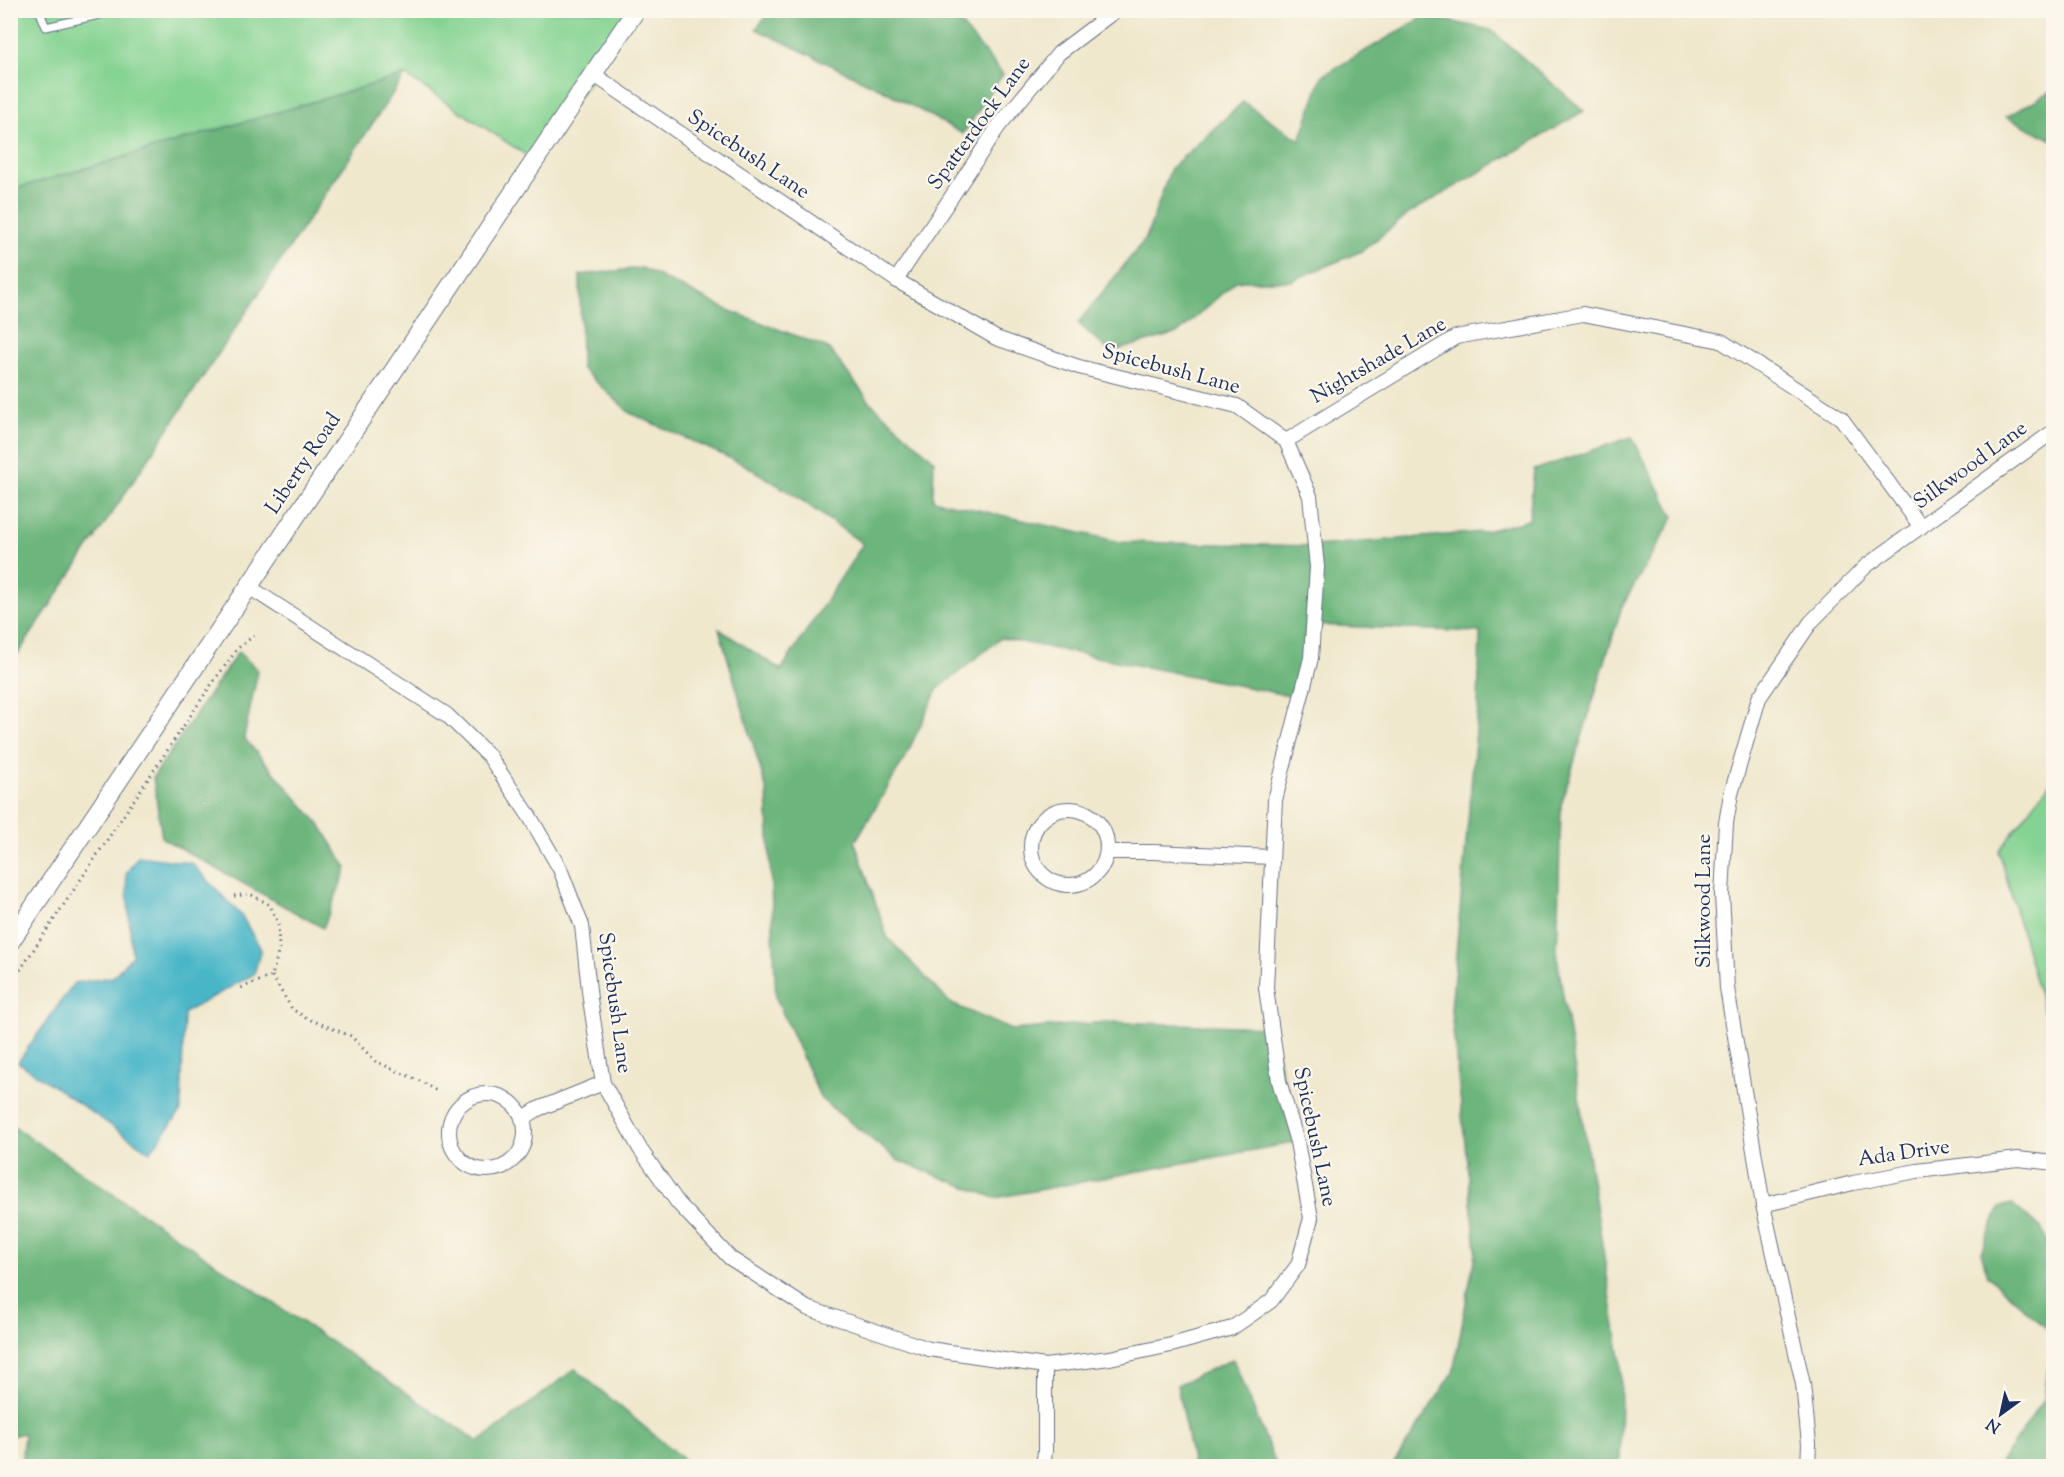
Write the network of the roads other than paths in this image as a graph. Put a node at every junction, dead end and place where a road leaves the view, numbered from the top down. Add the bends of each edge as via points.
1 (39, 10) edge
2 (121, 10) edge
3 (636, 10) edge
4 (1116, 10) edge
5 (593, 74) junction
6 (896, 280) junction
7 (2054, 431) edge
8 (1286, 441) junction
9 (1922, 527) junction
10 (249, 587) junction
11 (1107, 852) junction
12 (1271, 857) junction
13 (10, 942) edge
14 (603, 1083) junction
15 (522, 1119) junction
16 (2054, 1162) edge
17 (1763, 1205) junction
18 (1045, 1366) junction
19 (1043, 1467) edge
20 (1808, 1467) edge

1 - 2 lane via 46,27
3 - 5 street, Liberty Road
4 - 6 street, Spatterdock Lane via 1059,53 998,127
5 - 6 street, Spicebush Lane
5 - 10 street, Liberty Road
6 - 8 street, Spicebush Lane via 996,338 1079,367 1237,406
7 - 9 street, Silkwood Lane
8 - 9 street, Nightshade Lane via 1456,337 1583,314 1721,341 1841,418
8 - 12 street, Spicebush Lane via 1310,496 1317,567 1311,658 1275,800
9 - 17 street, Silkwood Lane via 1866,566 1811,622 1759,698 1731,794 1722,894 1727,988
10 - 13 street, Liberty Road
10 - 14 street, Spicebush Lane via 447,715 489,756 560,869 582,926
11 - 11 street via 1099,871 1090,879 1068,885 1041,873 1031,854 1032,837 1038,825 1056,810 1070,808 1089,814 1103,829
11 - 12 street
12 - 18 street, Spicebush Lane via 1266,988 1279,1081 1297,1142 1311,1218 1298,1265 1271,1301 1232,1328 1110,1358
14 - 15 street
14 - 18 street, Spicebush Lane via 640,1149 678,1203 730,1258 807,1308 928,1349
15 - 15 street via 525,1137 517,1156 491,1170 472,1167 459,1158 449,1139 450,1121 456,1109 474,1095 488,1093 507,1099
16 - 17 street, Ada Drive via 2018,1159 1917,1171
17 - 20 street, Silkwood Lane via 1803,1384
18 - 19 street

